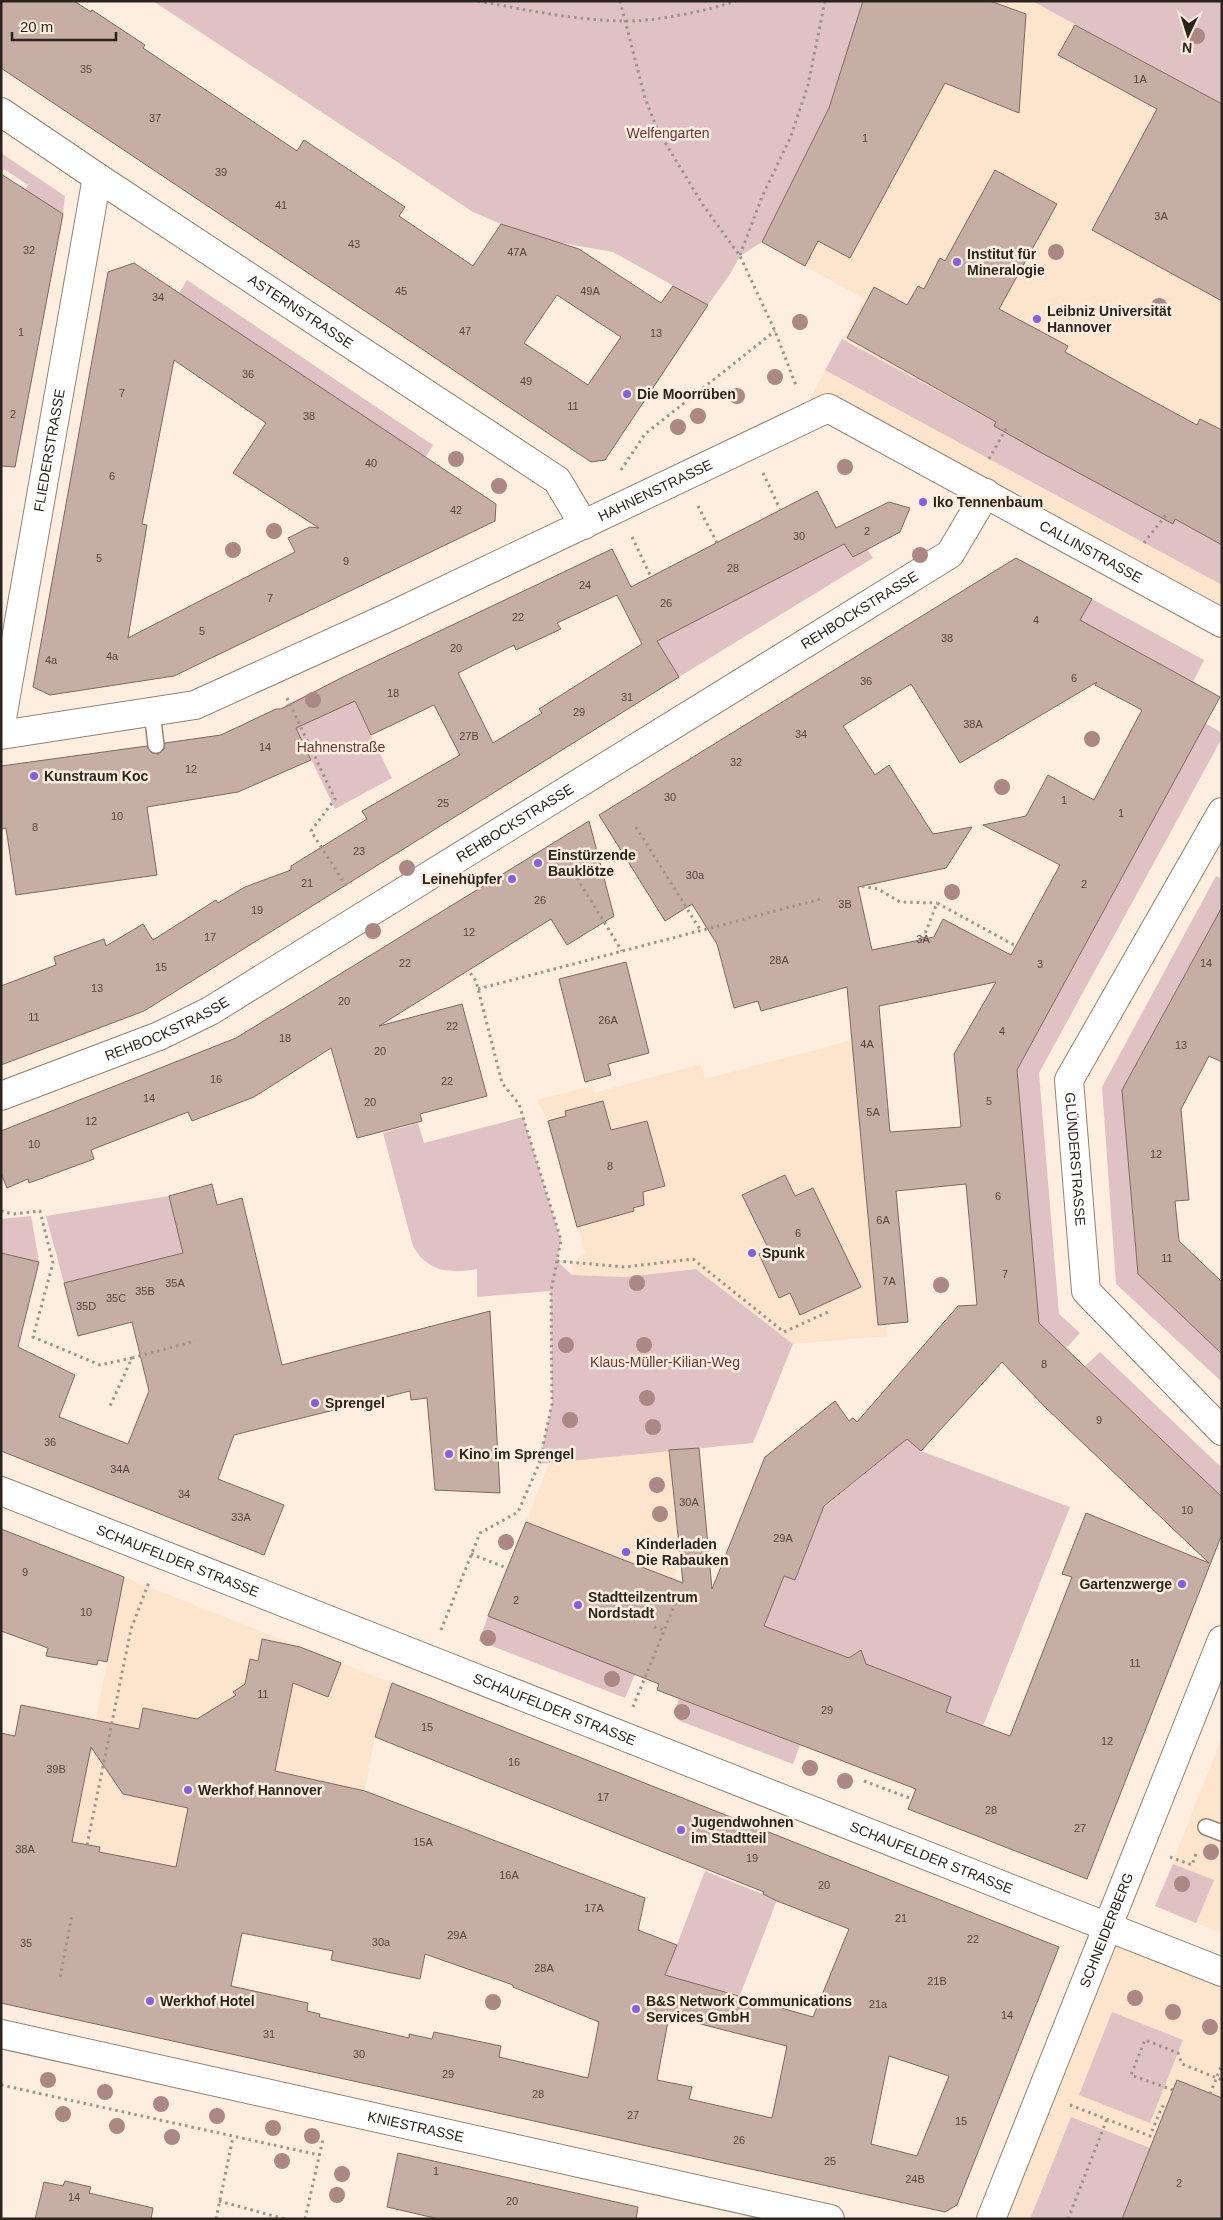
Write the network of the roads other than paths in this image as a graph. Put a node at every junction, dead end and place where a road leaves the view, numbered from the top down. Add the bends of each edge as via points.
1 (1, 112) edge
2 (97, 177) junction
3 (828, 408) joint
4 (986, 493) junction
5 (584, 525) junction
6 (1222, 623) edge
7 (152, 712) junction
8 (1, 724) edge
9 (1, 735) edge
10 (156, 745) dead end
11 (1222, 812) edge
12 (1, 1096) edge
13 (1222, 1431) edge
14 (1, 1491) edge
15 (1222, 1640) edge
16 (1206, 1827) road end
17 (1222, 1833) edge
18 (1108, 1928) junction
19 (1222, 1972) edge
20 (1, 2034) edge
21 (830, 2219) edge
22 (991, 2219) edge

1 - 2 street, ASTERNSTRASSE
2 - 5 street, ASTERNSTRASSE via 557,480
2 - 8 street, FLIEDERSTRASSE
3 - 4 street, CALLINSTRASSE
3 - 5 street, HAHNENSTRASSE
4 - 6 street, CALLINSTRASSE
4 - 12 street, REHBOCKSTRASSE via 950,554 210,1011 159,1036
5 - 7 street, HAHNENSTRASSE via 195,705
7 - 9 street, HAHNENSTRASSE
7 - 10 lane
11 - 13 street, GLÜNDERSTRASSE via 1069,1080 1086,1292
14 - 18 street, SCHAUFELDER STRASSE
15 - 18 street, SCHNEIDERBERG
16 - 17 lane
18 - 19 street, SCHAUFELDER STRASSE
18 - 22 street, SCHNEIDERBERG
20 - 21 street, KNIESTRASSE

